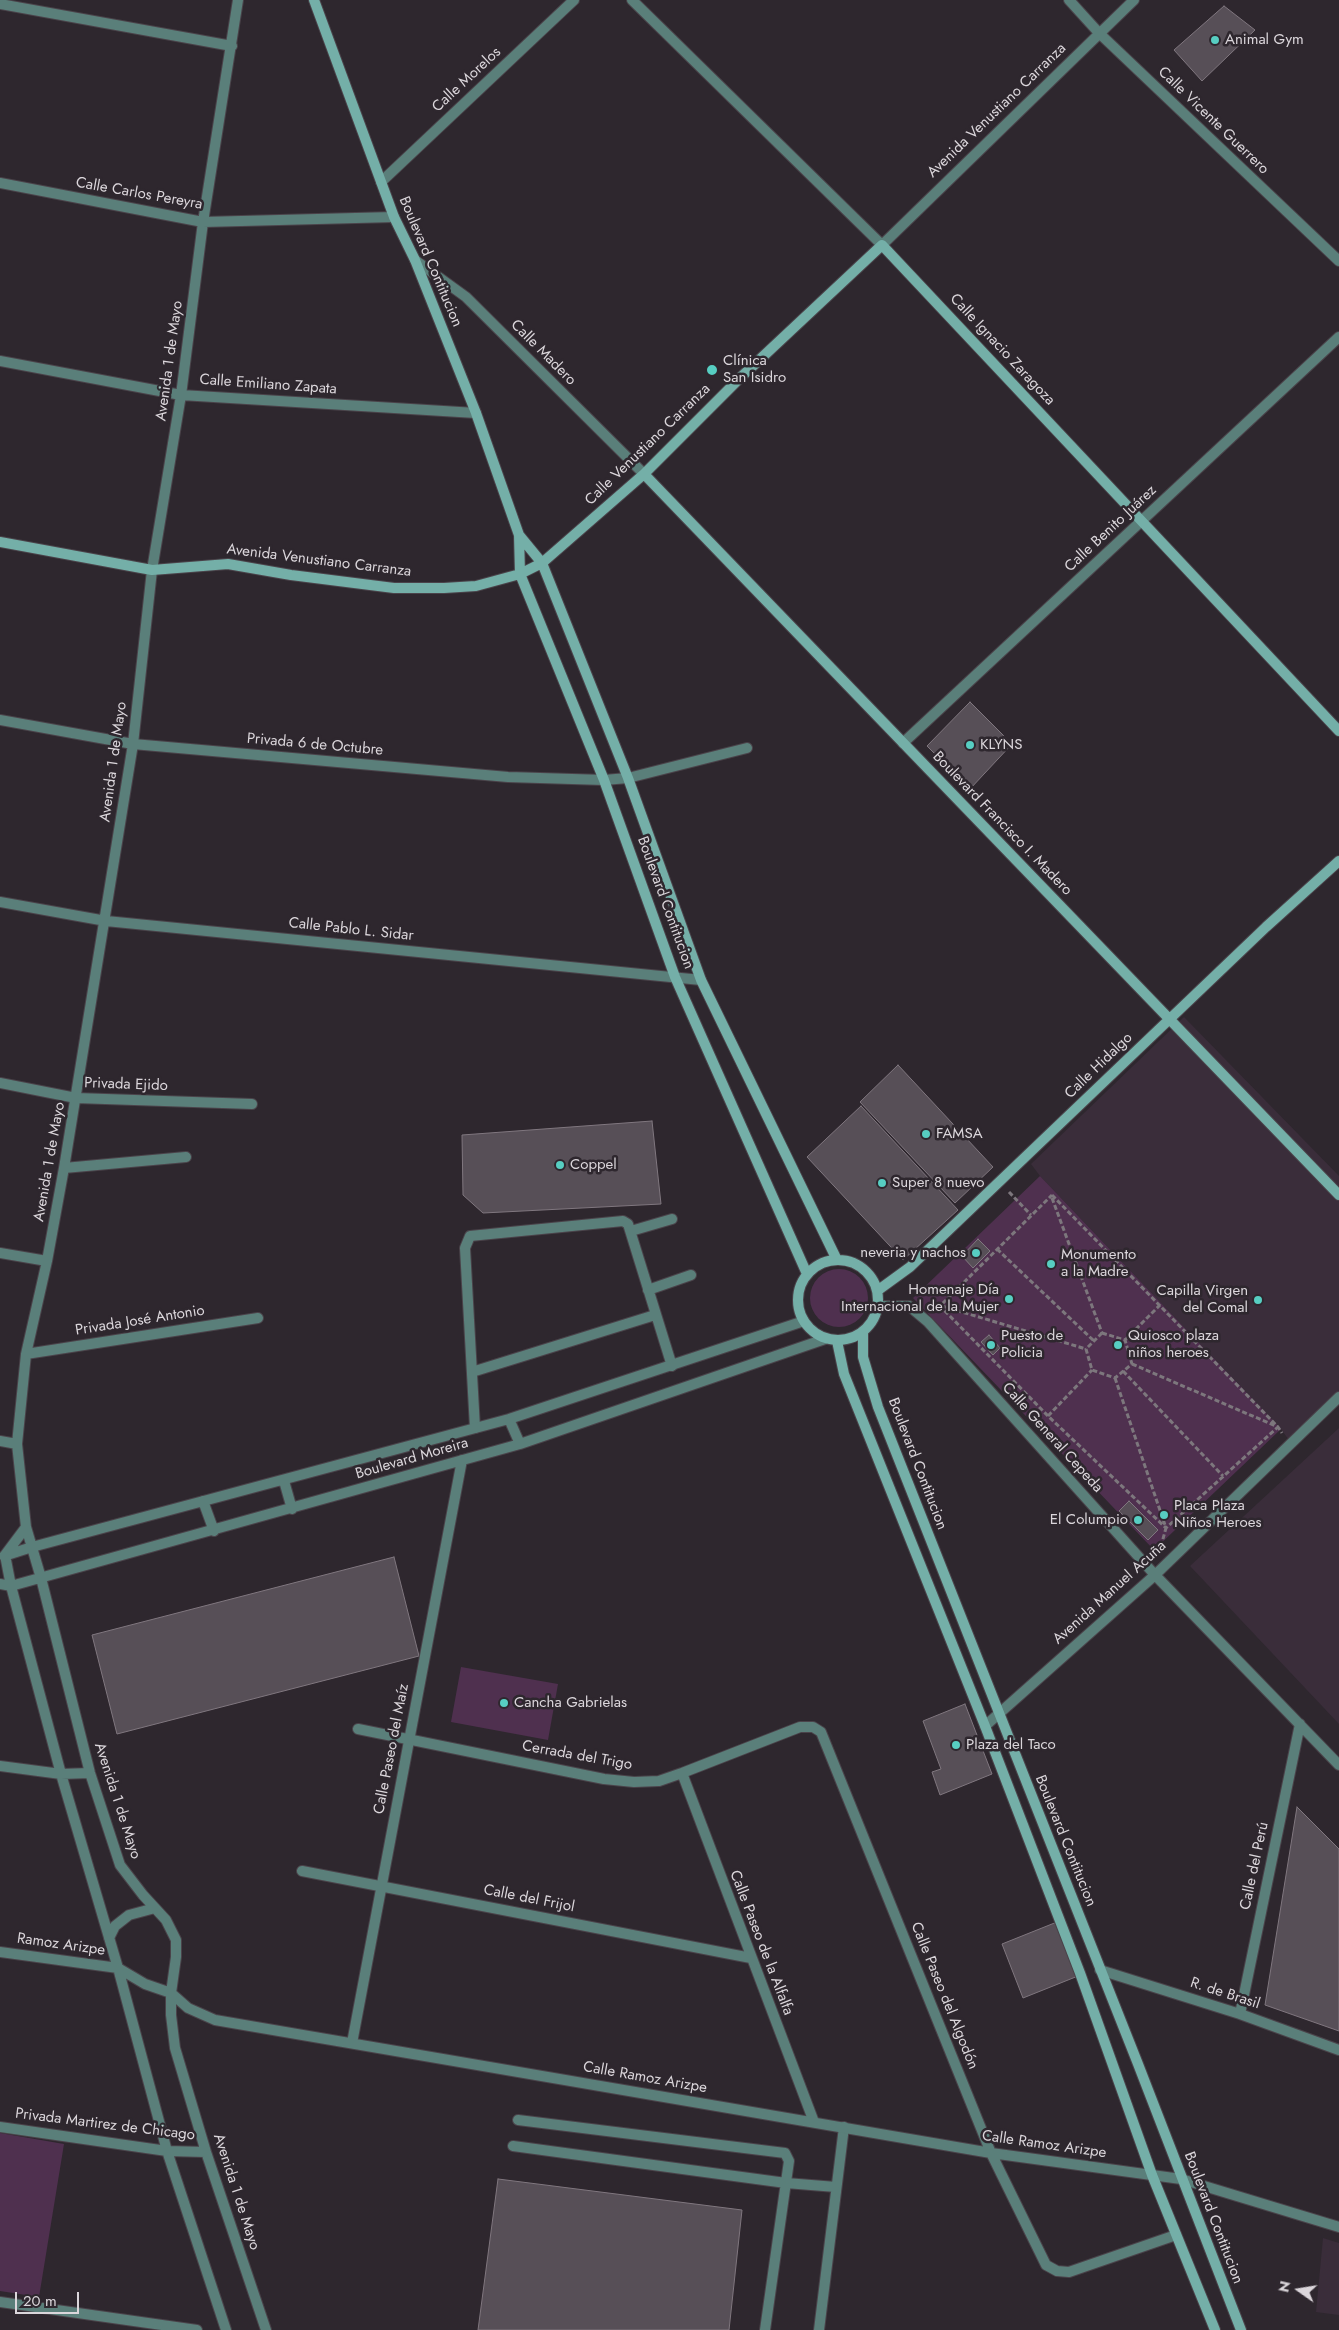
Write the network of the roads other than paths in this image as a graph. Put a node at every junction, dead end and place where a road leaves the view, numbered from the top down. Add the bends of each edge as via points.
1 (238, 0) edge
2 (314, 0) edge
3 (574, 0) edge
4 (632, 0) edge
5 (1069, 0) edge
6 (1134, 0) edge
7 (0, 4) edge
8 (1099, 33) junction
9 (232, 46) junction
10 (380, 182) junction
11 (0, 183) edge
12 (394, 217) junction
13 (203, 222) junction
14 (882, 244) junction
15 (415, 260) junction
16 (1339, 261) edge
17 (1339, 337) edge
18 (0, 362) edge
19 (181, 395) junction
20 (476, 413) junction
21 (644, 474) junction
22 (1142, 521) junction
23 (519, 535) junction
24 (0, 542) edge
25 (542, 563) junction
26 (152, 570) junction
27 (520, 574) junction
28 (0, 720) edge
29 (1339, 731) edge
30 (903, 743) junction
31 (133, 744) junction
32 (747, 748) dead end
33 (628, 778) junction
34 (604, 780) junction
35 (1339, 861) edge
36 (0, 902) edge
37 (106, 921) junction
38 (675, 977) junction
39 (700, 980) junction
40 (1170, 1019) junction
41 (0, 1083) edge
42 (76, 1098) junction
43 (252, 1104) dead end
44 (186, 1157) dead end
45 (64, 1168) junction
46 (1339, 1195) edge
47 (672, 1220) dead end
48 (631, 1231) junction
49 (0, 1253) edge
50 (837, 1260) junction
51 (47, 1261) junction
52 (807, 1274) junction
53 (691, 1275) dead end
54 (648, 1290) junction
55 (877, 1291) junction
56 (878, 1306) junction
57 (655, 1315) junction
58 (258, 1318) dead end
59 (804, 1321) junction
60 (863, 1332) junction
61 (825, 1339) junction
62 (837, 1341) junction
63 (26, 1354) junction
64 (672, 1366) junction
65 (472, 1372) junction
66 (1339, 1397) edge
67 (509, 1419) junction
68 (475, 1428) junction
69 (0, 1441) edge
70 (17, 1444) junction
71 (520, 1444) junction
72 (462, 1460) junction
73 (284, 1481) junction
74 (204, 1502) junction
75 (292, 1509) junction
76 (26, 1527) junction
77 (214, 1531) junction
78 (32, 1547) junction
79 (3, 1558) edge
80 (1155, 1575) junction
81 (41, 1578) junction
82 (0, 1584) edge
83 (11, 1586) junction
84 (998, 1713) junction
85 (1300, 1724) junction
86 (985, 1726) junction
87 (813, 1727) joint
88 (358, 1729) dead end
89 (409, 1738) junction
90 (1339, 1765) edge
91 (0, 1766) edge
92 (90, 1773) junction
93 (682, 1773) junction
94 (61, 1774) junction
95 (302, 1871) dead end
96 (381, 1886) junction
97 (155, 1908) junction
98 (109, 1938) junction
99 (0, 1952) edge
100 (751, 1958) junction
101 (118, 1968) junction
102 (1100, 1970) junction
103 (171, 1993) junction
104 (1240, 2014) junction
105 (352, 2043) junction
106 (1339, 2050) edge
107 (518, 2120) dead end
108 (814, 2122) junction
109 (0, 2127) edge
110 (844, 2127) junction
111 (513, 2146) dead end
112 (168, 2151) junction
113 (206, 2152) junction
114 (991, 2153) junction
115 (1152, 2175) junction
116 (1181, 2178) junction
117 (786, 2183) junction
118 (836, 2187) junction
119 (1339, 2227) edge
120 (1176, 2235) junction
121 (0, 2302) edge
122 (196, 2330) edge
123 (226, 2330) edge
124 (266, 2330) edge
125 (766, 2330) edge
126 (819, 2330) edge
127 (1215, 2330) edge
128 (1241, 2330) edge

1 - 9 street, Avenida 1 de Mayo
2 - 10 street, Boulevard Contitucion
3 - 10 street, Calle Morelos
4 - 14 street, Calle Ignacio Zaragoza
5 - 8 street, Calle Vicente Guerrero
6 - 8 street, Avenida Venustiano Carranza
7 - 9 street
8 - 14 street, Avenida Venustiano Carranza
8 - 16 street, Calle Vicente Guerrero
9 - 13 street, Avenida 1 de Mayo
10 - 12 street, Boulevard Contitucion
11 - 13 street, Calle Carlos Pereyra
12 - 13 street, Calle Carlos Pereyra
12 - 15 street, Boulevard Contitucion
13 - 19 street, Avenida 1 de Mayo
14 - 21 street, Calle Venustiano Carranza
14 - 22 street, Calle Ignacio Zaragoza
15 - 20 street, Boulevard Contitucion
15 - 21 street, Calle Madero via 466,297
17 - 22 street, Calle Benito Juárez
18 - 19 street, Calle Emiliano Zapata
19 - 20 street, Calle Emiliano Zapata
19 - 26 street, Avenida 1 de Mayo
20 - 23 street, Boulevard Contitucion
21 - 25 street, Calle Venustiano Carranza
21 - 30 street, Boulevard Francisco I. Madero
22 - 29 street, Calle Ignacio Zaragoza
22 - 30 street, Calle Benito Juárez
23 - 25 street, Boulevard Contitucion
23 - 27 street, Boulevard Contitucion
24 - 26 street, Avenida Venustiano Carranza
25 - 27 street, Avenida Venustiano Carranza
25 - 33 street, Boulevard Contitucion
26 - 27 street, Avenida Venustiano Carranza via 228,564 394,588 476,586
26 - 31 street, Avenida 1 de Mayo
27 - 34 street, Boulevard Contitucion
28 - 31 street, Privada 6 de Octubre
30 - 40 street, Boulevard Francisco I. Madero
31 - 34 street, Privada 6 de Octubre via 508,777
31 - 37 street, Avenida 1 de Mayo
32 - 33 street
33 - 34 street, Privada 6 de Octubre
33 - 39 street, Boulevard Contitucion
34 - 38 street, Boulevard Contitucion
35 - 40 street, Calle Hidalgo
36 - 37 street, Calle Pablo L. Sidar
37 - 38 street, Calle Pablo L. Sidar
37 - 42 street, Avenida 1 de Mayo
38 - 39 street, Calle Pablo L. Sidar
38 - 52 street, Boulevard Contitucion
39 - 50 street, Boulevard Contitucion
40 - 46 street, Boulevard Francisco I. Madero
40 - 55 street, Calle Hidalgo via 910,1267
41 - 42 street, Privada Ejido
42 - 43 street, Privada Ejido
42 - 45 street, Avenida 1 de Mayo
44 - 45 street
45 - 51 street, Avenida 1 de Mayo
47 - 48 street
48 - 54 street
48 - 65 street via 623,1221 470,1236 465,1248
49 - 51 street
50 - 52 street via 820,1264
50 - 55 street via 863,1268
51 - 63 street, Avenida 1 de Mayo
52 - 59 street via 799,1289 798,1306
53 - 54 street
54 - 57 street
55 - 56 street
56 - 60 street via 873,1320
56 - 80 street, Calle General Cepeda via 909,1306 928,1322
57 - 64 street
57 - 65 street
58 - 63 street, Privada José Antonio
59 - 61 street
59 - 64 street, Boulevard Moreira
60 - 62 street
60 - 84 street, Boulevard Contitucion via 863,1357 868,1380
61 - 62 street
61 - 71 street, Boulevard Moreira
62 - 86 street via 844,1374
63 - 70 street, Avenida 1 de Mayo
64 - 67 street, Boulevard Moreira
65 - 68 street
66 - 80 street, Avenida Manuel Acuña
67 - 68 street, Boulevard Moreira
67 - 71 street
68 - 73 street, Boulevard Moreira
69 - 70 street
70 - 76 street, Avenida 1 de Mayo
71 - 72 street, Boulevard Moreira
72 - 75 street, Boulevard Moreira
72 - 89 street, Calle Paseo del Maíz
73 - 74 street, Boulevard Moreira
73 - 75 street
74 - 77 street
74 - 78 street, Boulevard Moreira
75 - 77 street, Boulevard Moreira
76 - 78 street, Avenida 1 de Mayo
76 - 79 street
77 - 81 street, Boulevard Moreira
78 - 79 street, Boulevard Moreira
78 - 81 street, Avenida 1 de Mayo
79 - 83 street
80 - 84 street, Avenida Manuel Acuña
80 - 85 street, Calle General Cepeda
81 - 83 street, Boulevard Moreira
81 - 92 street, Avenida 1 de Mayo
82 - 83 street, Boulevard Moreira
83 - 94 street
84 - 86 street, Avenida Manuel Acuña
84 - 102 street, Boulevard Contitucion
85 - 90 street, Calle General Cepeda
85 - 104 street, Calle del Perú
86 - 115 street via 1080,1973
87 - 93 street, Cerrada del Trigo via 800,1727
87 - 114 street, Calle Paseo del Algodón via 822,1732
88 - 89 street, Cerrada del Trigo
89 - 93 street, Cerrada del Trigo via 604,1779 659,1781
89 - 96 street, Calle Paseo del Maíz
91 - 94 street
92 - 94 street
92 - 97 street, Avenida 1 de Mayo via 120,1865
93 - 100 street, Calle Paseo de la Alfalfa
94 - 98 street
95 - 96 street, Calle del Frijol
96 - 100 street, Calle del Frijol
96 - 105 street, Calle Paseo del Maíz
97 - 98 street via 129,1915 115,1926
97 - 103 street, Avenida 1 de Mayo via 166,1920 176,1940
98 - 101 street
99 - 101 street, Ramoz Arizpe
100 - 108 street, Calle Paseo de la Alfalfa
101 - 103 street, Calle Ramoz Arizpe via 145,1984
101 - 112 street
102 - 104 street, R. de Brasil
102 - 116 street, Boulevard Contitucion
103 - 105 street, Calle Ramoz Arizpe via 188,2008 215,2020
103 - 113 street, Avenida 1 de Mayo via 175,2048
104 - 106 street, R. de Brasil
105 - 108 street, Calle Ramoz Arizpe
107 - 117 street via 785,2153 790,2160
108 - 110 street, Calle Ramoz Arizpe
109 - 112 street, Privada Martirez de Chicago
110 - 114 street, Calle Ramoz Arizpe
110 - 118 street
111 - 117 street
112 - 113 street, Privada Martirez de Chicago
112 - 123 street
113 - 124 street, Avenida 1 de Mayo
114 - 115 street, Calle Ramoz Arizpe
114 - 120 street, Calle Paseo del Algodón via 1046,2265 1057,2271 1069,2272
115 - 116 street, Calle Ramoz Arizpe
115 - 120 street
116 - 119 street, Calle Ramoz Arizpe
116 - 128 street, Boulevard Contitucion
117 - 118 street
117 - 125 street
118 - 126 street
120 - 127 street
121 - 122 street

